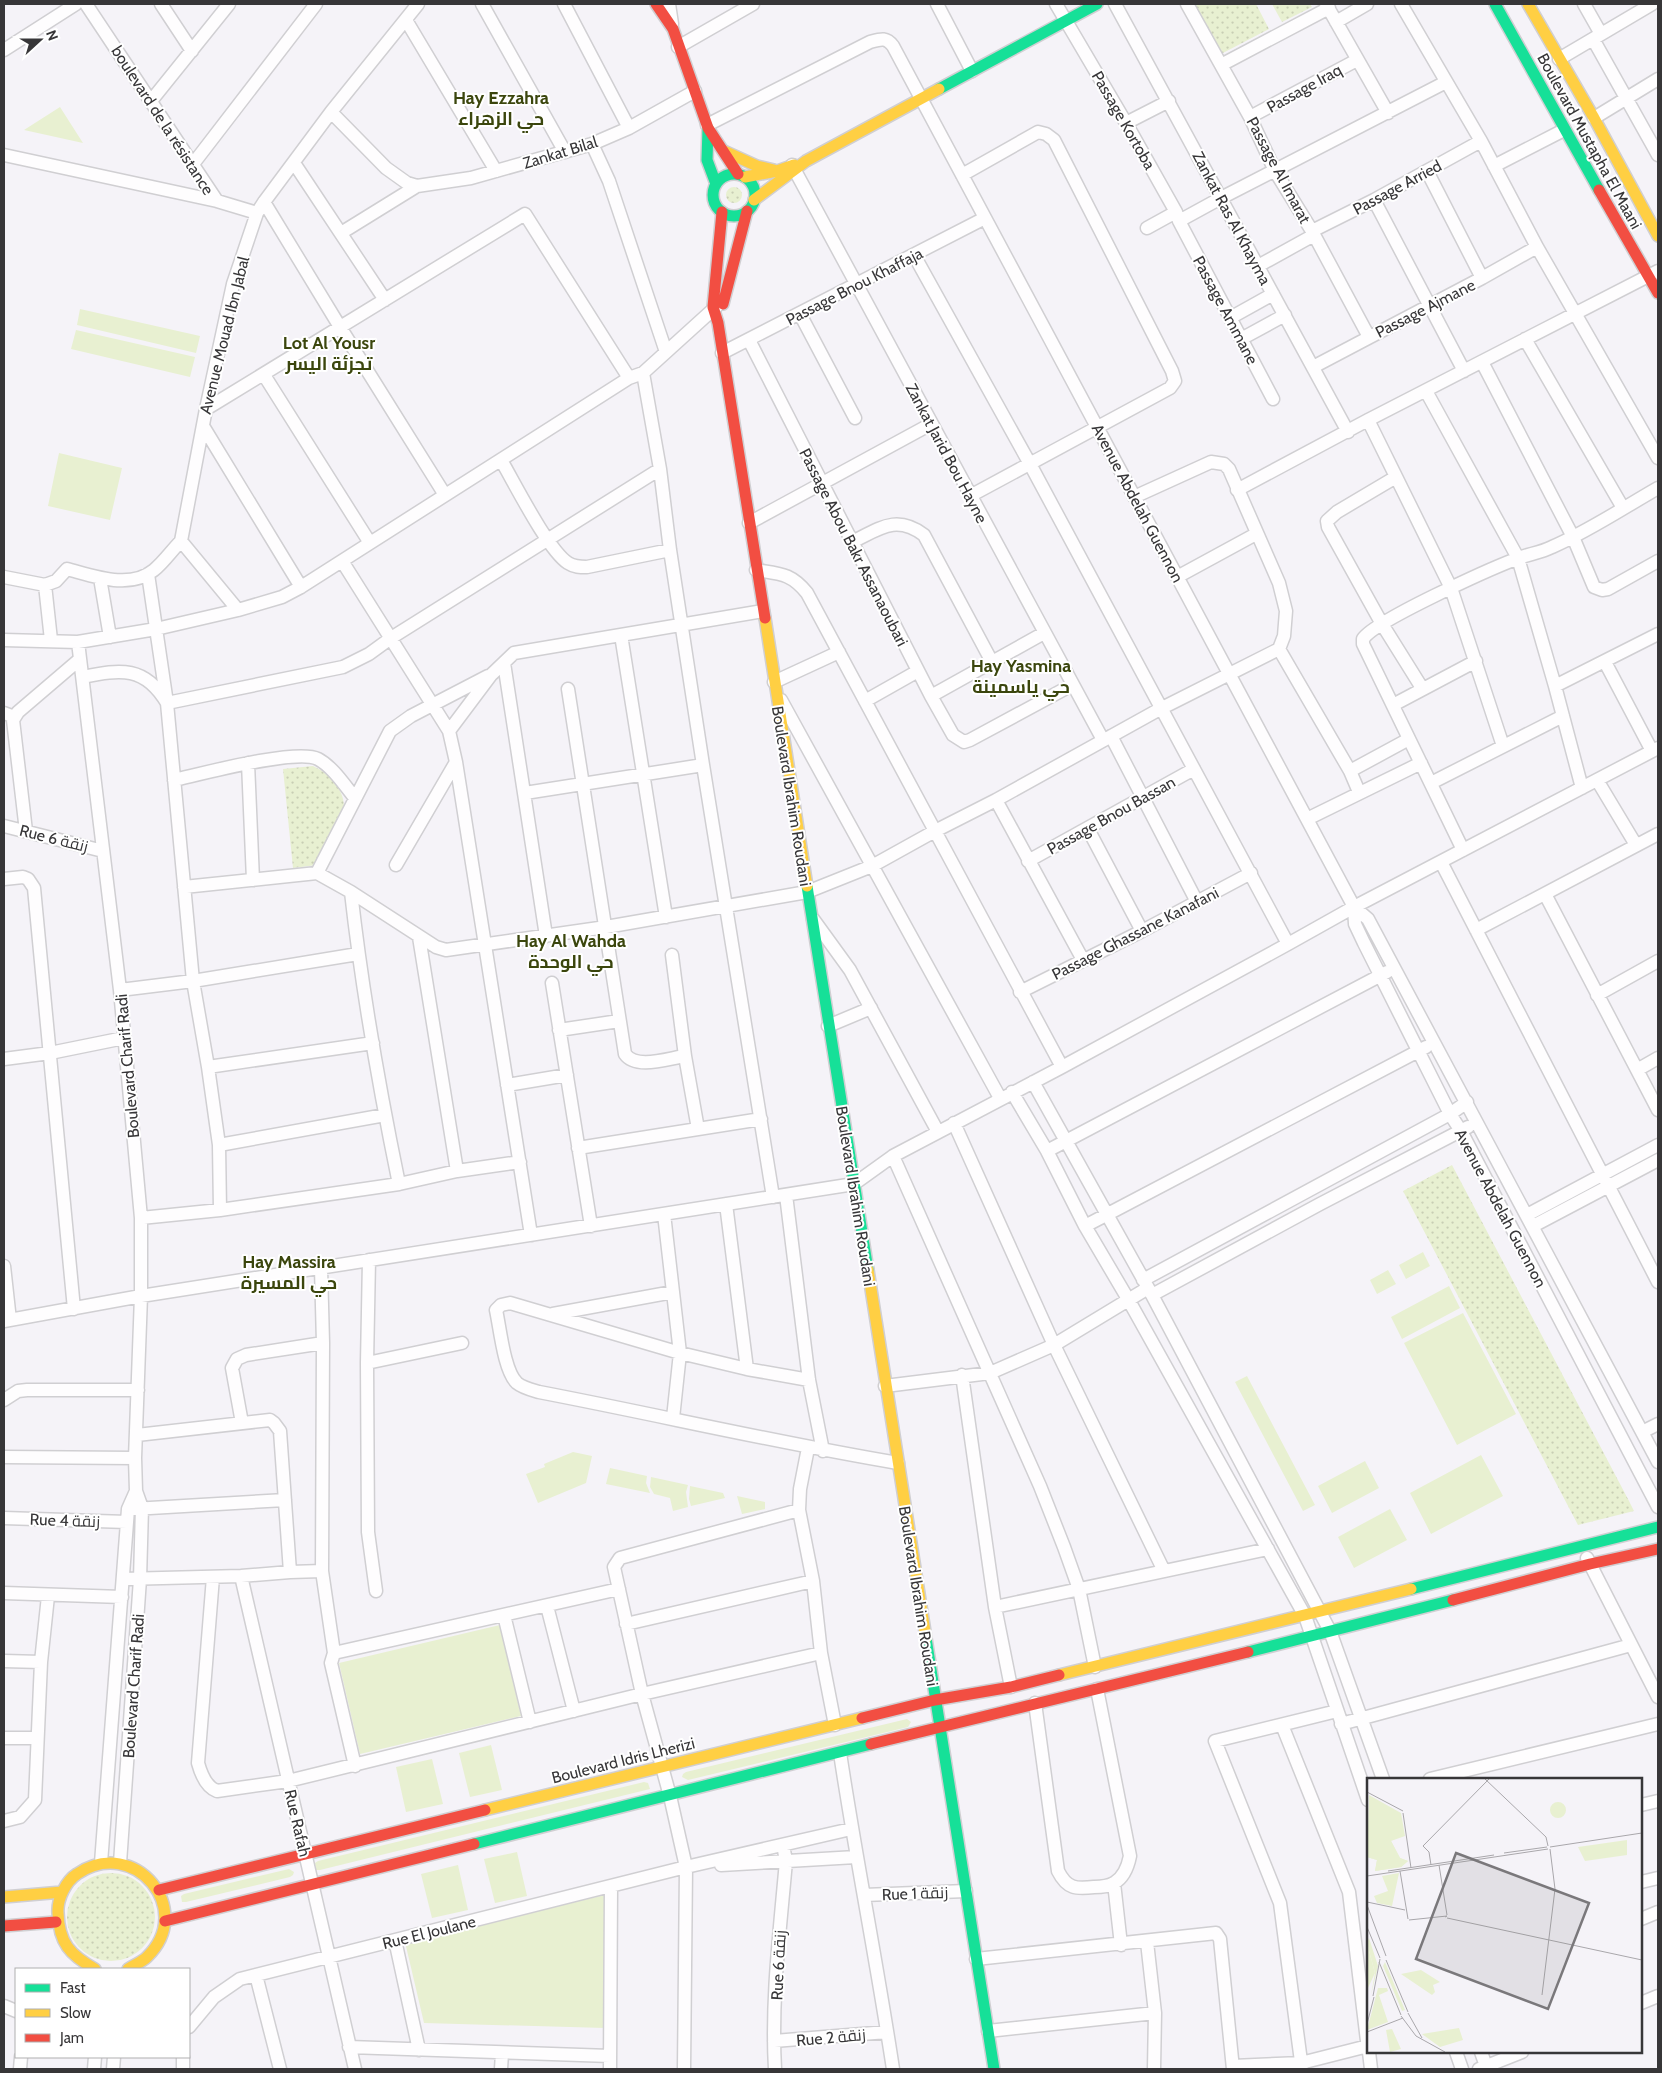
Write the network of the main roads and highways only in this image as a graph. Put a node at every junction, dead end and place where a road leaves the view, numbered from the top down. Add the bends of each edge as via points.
1 (656, 4) edge
2 (1097, 4) edge
3 (1495, 4) edge
4 (1528, 4) edge
5 (708, 126) junction
6 (724, 151) junction
7 (793, 168) junction
8 (777, 171) junction
9 (742, 176) junction
10 (716, 184) junction
11 (754, 200) junction
12 (747, 211) junction
13 (722, 212) junction
14 (1658, 236) edge
15 (1653, 273) edge
16 (1658, 293) edge
17 (719, 304) junction
18 (1658, 1527) edge
19 (1658, 1550) edge
20 (935, 1700) junction
21 (940, 1727) junction
22 (159, 1890) junction
23 (62, 1892) junction
24 (4, 1898) edge
25 (165, 1921) junction
26 (56, 1922) junction
27 (4, 1926) edge
28 (93, 1968) edge
29 (130, 1968) edge
30 (994, 2069) edge

1 - 5 main road via 673,29
2 - 7 main road
3 - 15 main road, Boulevard Mustapha El Maani via 1564,130
4 - 14 main road, Boulevard Mustapha El Maani
5 - 6 main road
5 - 10 main road via 707,160
6 - 8 main road
6 - 9 main road
7 - 8 main road
7 - 11 main road
8 - 9 main road
9 - 10 main road via 728,175
9 - 11 main road via 753,187
10 - 13 main road via 713,199
11 - 12 main road
12 - 13 main road via 735,216
12 - 17 main road
13 - 17 main road, Boulevard Ibrahim Roudani
15 - 16 main road, Boulevard Mustapha El Maani
17 - 20 main road, Boulevard Ibrahim Roudani via 722,353
18 - 20 main road, Boulevard Idris Lherizi via 1095,1667 1011,1687
19 - 21 main road via 1590,1564 1311,1637
20 - 21 main road, Boulevard Ibrahim Roudani
20 - 22 main road, Boulevard Idris Lherizi
21 - 25 main road
21 - 30 main road, Boulevard Ibrahim Roudani
22 - 23 main road via 143,1872 120,1863 101,1863 79,1872
22 - 25 main road
23 - 24 main road
23 - 26 main road
25 - 29 main road via 162,1938 153,1952
26 - 27 main road
26 - 28 main road via 60,1938 69,1952

